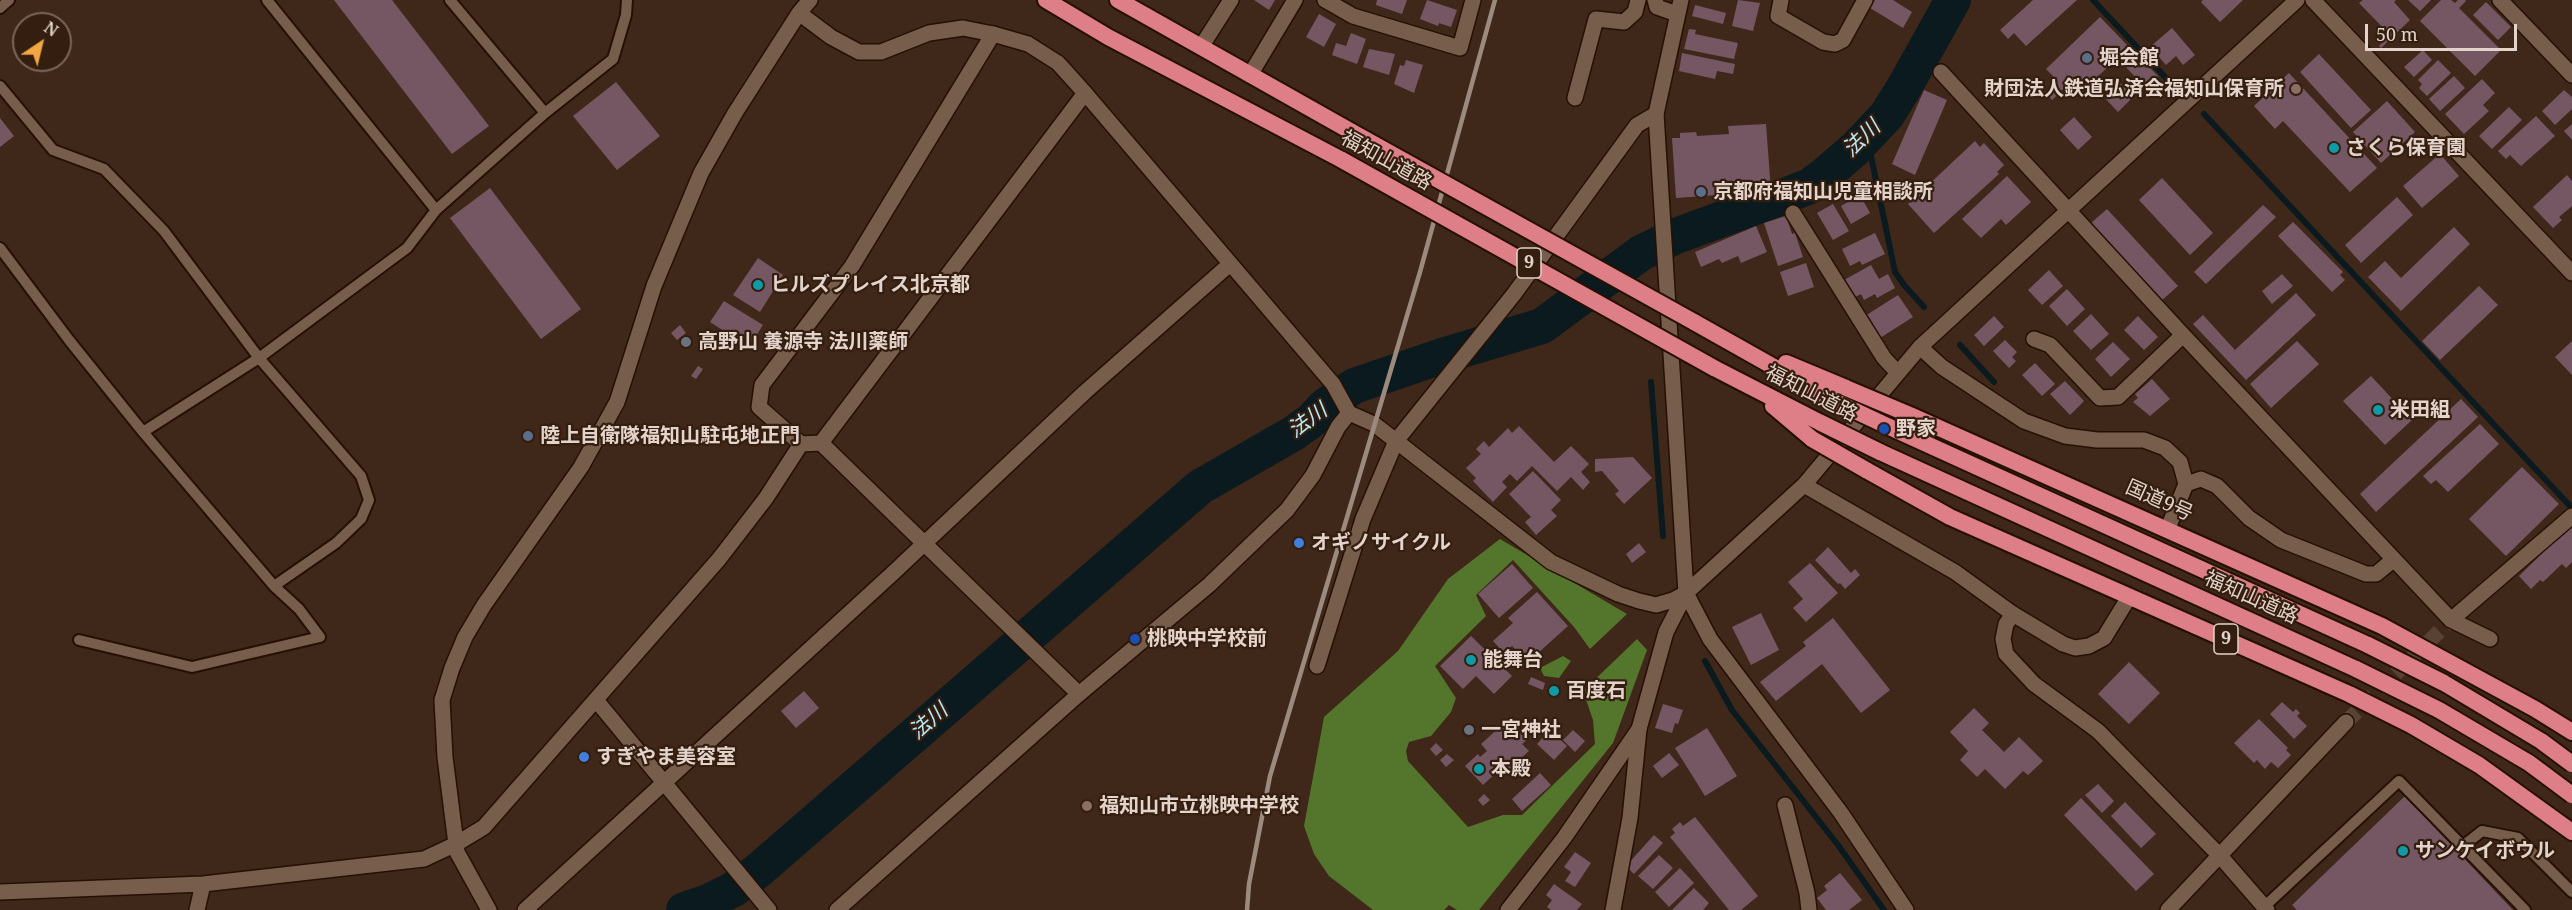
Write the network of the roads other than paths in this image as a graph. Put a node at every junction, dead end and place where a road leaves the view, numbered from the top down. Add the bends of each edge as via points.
1 (9, 0) edge
2 (267, 0) edge
3 (450, 0) edge
4 (627, 0) edge
5 (810, 0) edge
6 (1046, 0) edge
7 (1231, 0) edge
8 (1294, 0) edge
9 (1325, 0) edge
10 (1473, 0) edge
11 (1638, 0) edge
12 (1655, 0) edge
13 (1782, 0) edge
14 (1865, 0) edge
15 (2297, 0) edge
16 (2313, 0) edge
17 (2500, 0) edge
18 (1121, 1) edge
19 (1679, 7) edge
20 (0, 8) edge
21 (799, 13) junction
22 (993, 34) junction
23 (1201, 47) junction
24 (1941, 72) dead end
25 (1250, 75) junction
26 (2572, 75) edge
27 (0, 86) edge
28 (1085, 93) junction
29 (1575, 98) dead end
30 (545, 113) junction
31 (1656, 114) junction
32 (436, 210) junction
33 (2069, 211) junction
34 (1793, 213) dead end
35 (0, 248) edge
36 (1230, 264) junction
37 (2572, 273) edge
38 (1716, 333) joint
39 (2182, 335) junction
40 (2034, 339) dead end
41 (1920, 347) junction
42 (259, 358) junction
43 (1897, 372) junction
44 (1749, 386) junction
45 (1841, 395) junction
46 (1347, 410) junction
47 (142, 432) junction
48 (1396, 441) junction
49 (821, 442) junction
50 (801, 444) junction
51 (2186, 484) junction
52 (1804, 485) junction
53 (2572, 516) edge
54 (2168, 528) junction
55 (926, 542) junction
56 (2393, 560) junction
57 (274, 586) junction
58 (1686, 593) junction
59 (2129, 597) junction
60 (2013, 614) junction
61 (2451, 620) junction
62 (2490, 639) dead end
63 (79, 640) dead end
64 (1317, 666) dead end
65 (1079, 694) junction
66 (596, 700) junction
67 (2346, 722) tunnel mouth
68 (1639, 729) junction
69 (2572, 732) edge
70 (2572, 764) edge
71 (666, 782) junction
72 (2572, 795) edge
73 (1785, 805) dead end
74 (2572, 832) edge
75 (456, 844) junction
76 (2463, 846) junction
77 (2220, 857) junction
78 (203, 885) junction
79 (0, 892) edge
80 (2572, 892) edge
81 (2265, 908) edge
82 (197, 910) edge
83 (489, 910) edge
84 (525, 910) edge
85 (769, 910) edge
86 (837, 910) edge
87 (1508, 910) edge
88 (1613, 910) edge
89 (1809, 910) edge
90 (1906, 910) edge
91 (2168, 910) edge
92 (2525, 910) edge

1 - 20 lane
2 - 32 lane
3 - 30 lane
4 - 30 lane via 613,59
5 - 21 street
6 - 44 highway, 福知山道路 / 9, bridge
7 - 23 street
8 - 25 street
9 - 10 street via 1353,16 1460,48
11 - 29 street via 1635,12 1624,22 1596,19
12 - 19 street via 1657,7
13 - 14 street via 1778,16 1823,42 1835,44 1843,40
15 - 33 street
16 - 37 street
17 - 26 street
18 - 23 highway, 福知山道路 / 9
19 - 31 street
21 - 22 street via 859,52 881,52 929,33 963,28
21 - 75 street via 701,173 654,286 617,402 581,467 484,605 452,668 442,700
22 - 28 street via 1028,45 1058,63
22 - 50 street via 852,266 762,385 759,407
23 - 25 highway, 福知山道路 / 9
24 - 33 street
25 - 38 highway, 福知山道路 / 9, bridge
27 - 42 lane via 53,150 104,169 156,224
28 - 36 street
28 - 49 street
30 - 32 lane
31 - 48 street via 1637,125 1481,337
31 - 58 street
32 - 42 lane via 407,248
33 - 39 street
33 - 41 street
34 - 43 street via 1884,358
35 - 47 lane
36 - 46 street via 1333,384
36 - 55 street via 1085,392
38 - 45 highway, 国道9号 / 9
39 - 40 street via 2118,397 2100,398 2050,345
39 - 56 street
41 - 43 street
41 - 51 street via 1942,367 2024,421 2065,436 2144,440 2165,448 2180,462
42 - 47 lane
42 - 57 lane via 361,476 369,500 361,519 336,543
43 - 52 street
44 - 59 highway, 9, bridge via 1812,439 1950,517
44 - 72 highway, 福知山道路 / 9, bridge via 1880,452 2439,710 2529,763
45 - 54 highway, 国道9号 / 9, bridge via 1910,414
45 - 70 highway, 福知山道路 / 9, bridge via 1898,431 2444,683
46 - 48 street
46 - 65 street via 1313,475 1287,510 1209,585
47 - 57 lane
48 - 58 street via 1551,562 1618,594 1656,605
48 - 64 street via 1363,519
49 - 50 street
49 - 55 street
50 - 66 street via 719,559
51 - 54 street
51 - 56 street via 2200,479 2217,486 2249,518 2281,540 2366,574 2376,574
52 - 58 street
52 - 60 street via 1955,572
53 - 61 street
54 - 69 highway, 国道9号 / 9 via 2382,626
55 - 65 street
55 - 71 street
56 - 61 street
57 - 63 lane via 299,609 320,637 192,667
58 - 68 street via 1666,632
58 - 90 street via 1710,639 1841,813
59 - 60 street via 2104,638 2089,646 2075,648 2063,644
59 - 74 highway, 9 via 2411,725 2479,765
60 - 77 street via 2003,639 2006,654 2034,684 2098,731
61 - 62 street
65 - 86 street
66 - 71 street
66 - 75 street via 484,828
67 - 77 street
68 - 87 street via 1564,838
68 - 88 street via 1630,818
71 - 84 street
71 - 85 street
73 - 89 street
75 - 78 street via 424,859
75 - 83 street
76 - 80 lane via 2481,831 2518,838
76 - 81 lane via 2399,781
76 - 92 lane
77 - 81 street
77 - 91 street
78 - 79 street
78 - 82 street

